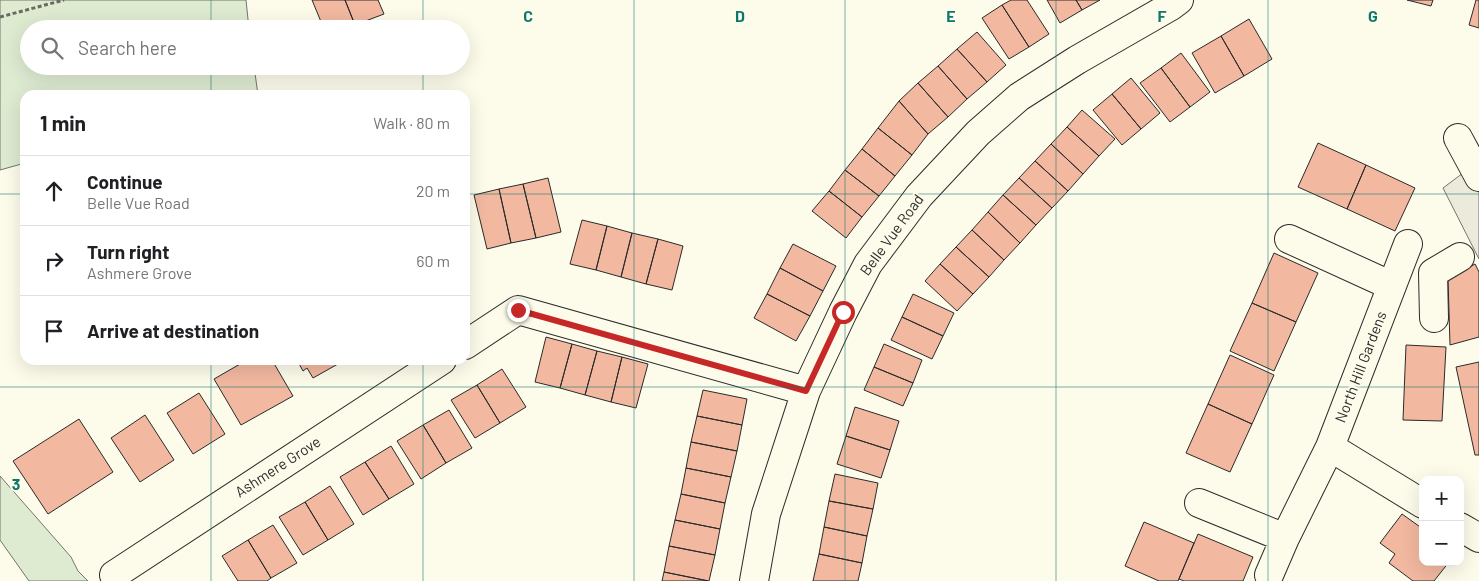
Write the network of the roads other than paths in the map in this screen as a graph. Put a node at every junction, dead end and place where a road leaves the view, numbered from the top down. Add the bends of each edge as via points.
1 (1179, 0) edge
2 (1458, 138) dead end
3 (1479, 177) edge
4 (1289, 239) dead end
5 (1460, 257) dead end
6 (1433, 272) junction
7 (1392, 286) junction
8 (1434, 318) dead end
9 (470, 342) edge
10 (434, 365) edge
11 (806, 391) junction
12 (1330, 448) junction
13 (1419, 502) edge
14 (1199, 503) dead end
15 (1464, 529) edge
16 (1285, 538) junction
17 (1479, 538) edge
18 (114, 574) dead end
19 (1269, 575) dead end
20 (754, 581) edge

1 - 11 street, Belle Vue Road via 1019,97 978,133 919,196 868,264
2 - 3 street
4 - 7 street
5 - 6 street
6 - 7 street, North Hill Gardens via 1406,251
6 - 8 street
7 - 12 street, North Hill Gardens
9 - 11 street via 518,310
10 - 18 street, Ashmere Grove
11 - 20 street, Belle Vue Road via 766,514
12 - 13 street
12 - 16 street, North Hill Gardens
14 - 16 street
15 - 17 street
16 - 19 street, North Hill Gardens

